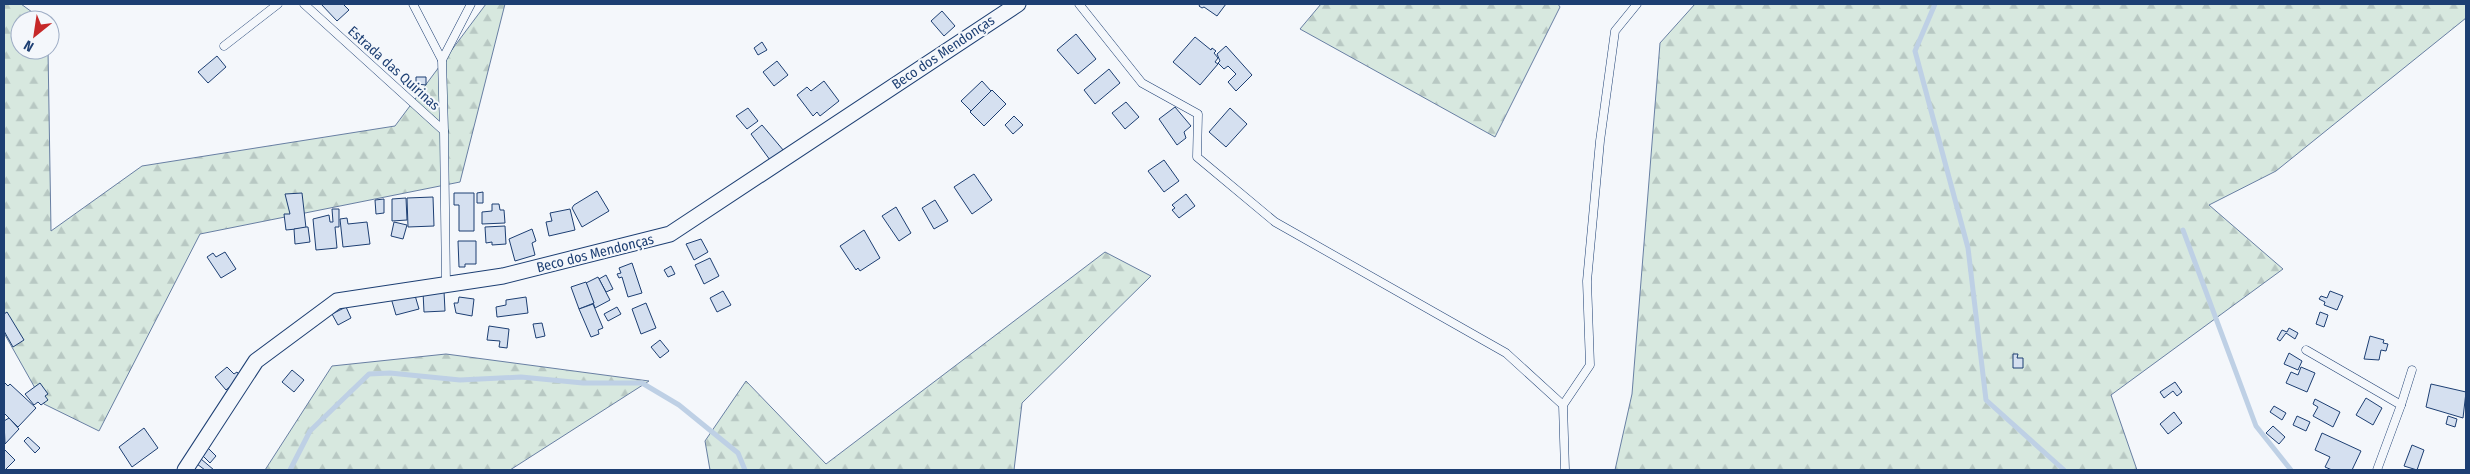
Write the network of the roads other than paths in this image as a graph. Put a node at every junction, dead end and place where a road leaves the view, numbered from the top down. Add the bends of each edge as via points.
1 (278, 4) edge
2 (304, 4) edge
3 (413, 4) edge
4 (471, 4) edge
5 (1018, 4) edge
6 (1079, 4) edge
7 (1637, 4) edge
8 (224, 46) dead end
9 (442, 60) junction
10 (444, 131) junction
11 (446, 285) junction
12 (2306, 350) dead end
13 (2412, 370) dead end
14 (1563, 405) junction
15 (2401, 405) junction
16 (185, 470) edge
17 (1565, 470) edge
18 (2377, 470) edge

1 - 8 lane
2 - 10 lane, Estrada das Quirinas
3 - 9 lane, Estrada das Quirinas
4 - 9 lane, Estrada das Quirinas
5 - 11 street, Beco dos Mendonças via 670,234 503,276
6 - 14 lane via 1142,83 1198,114 1197,157 1268,216 1506,353
7 - 14 lane via 1615,31 1587,281 1590,364
9 - 10 lane, Estrada das Quirinas
10 - 11 lane, Estrada das Quirinas
11 - 16 street, Beco dos Mendonças via 337,301 256,362
12 - 15 lane
13 - 15 lane
14 - 17 lane
15 - 18 lane

